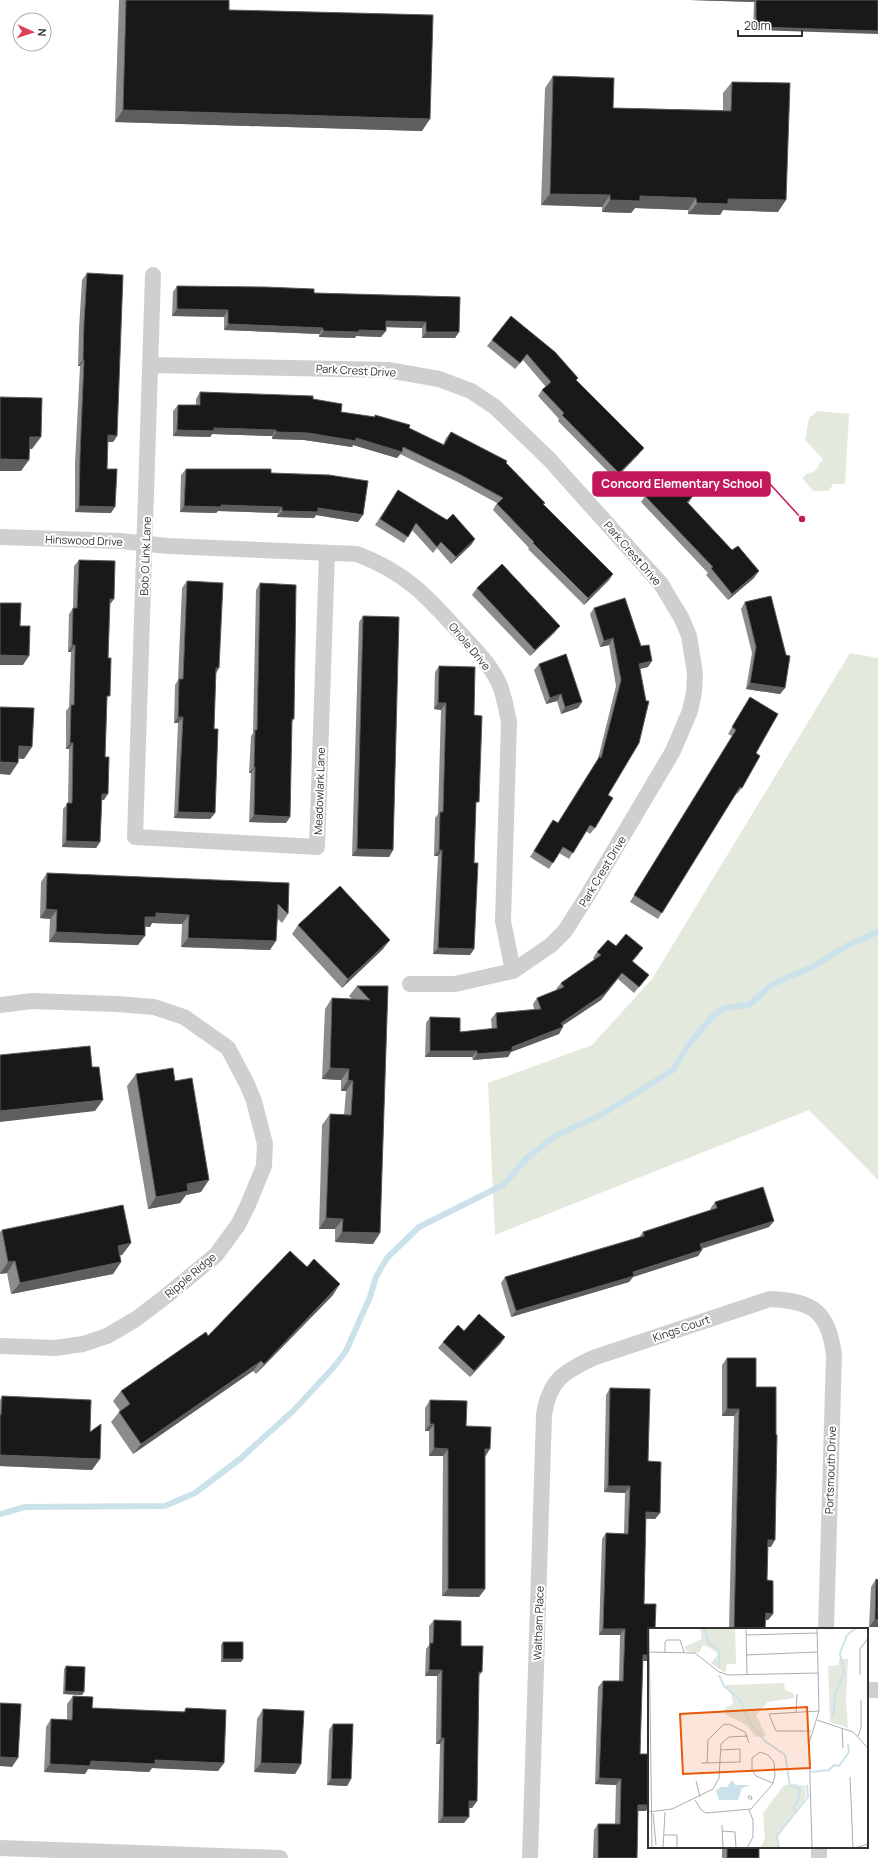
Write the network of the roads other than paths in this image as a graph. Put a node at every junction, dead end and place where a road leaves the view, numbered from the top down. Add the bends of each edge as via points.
1 (153, 275) dead end
2 (151, 365) junction
3 (0, 537) edge
4 (145, 542) junction
5 (168, 546) joint
6 (327, 553) junction
7 (135, 837) joint
8 (513, 971) junction
9 (410, 984) dead end
10 (1, 1002) edge
11 (819, 1314) joint
12 (0, 1346) edge
13 (551, 1388) joint
14 (826, 1628) edge
15 (0, 1848) edge
16 (820, 1848) edge
17 (280, 1858) edge
18 (530, 1858) edge
19 (819, 1858) edge

1 - 2 street, Bob O Link Lane
2 - 4 street, Bob O Link Lane
2 - 8 street, Park Crest Drive via 388,370 439,379 471,391 495,407 549,459 661,584 682,619 694,660 694,692 690,711 673,751 564,932 551,945
3 - 4 street, Hinswood Drive
4 - 5 street, Hinswood Drive
4 - 7 street, Bob O Link Lane
5 - 6 street, Oriole Drive
6 - 7 street, Meadowlark Lane via 317,847
6 - 8 street, Oriole Drive via 357,554 405,578 428,598 484,659 498,681 508,722 504,920
8 - 9 street, Park Crest Drive via 455,984
10 - 12 street, Ripple Ridge via 32,1001 154,1007 184,1018 228,1048 252,1095 265,1144 264,1166 238,1225 216,1255 165,1297 136,1319 83,1344 56,1348
11 - 13 street, Kings Court via 807,1304 788,1300 770,1299 755,1303 593,1358 560,1376
11 - 14 street, Portsmouth Drive via 828,1327 834,1356
13 - 18 street, Waltham Place via 544,1415
15 - 17 street
16 - 19 street

